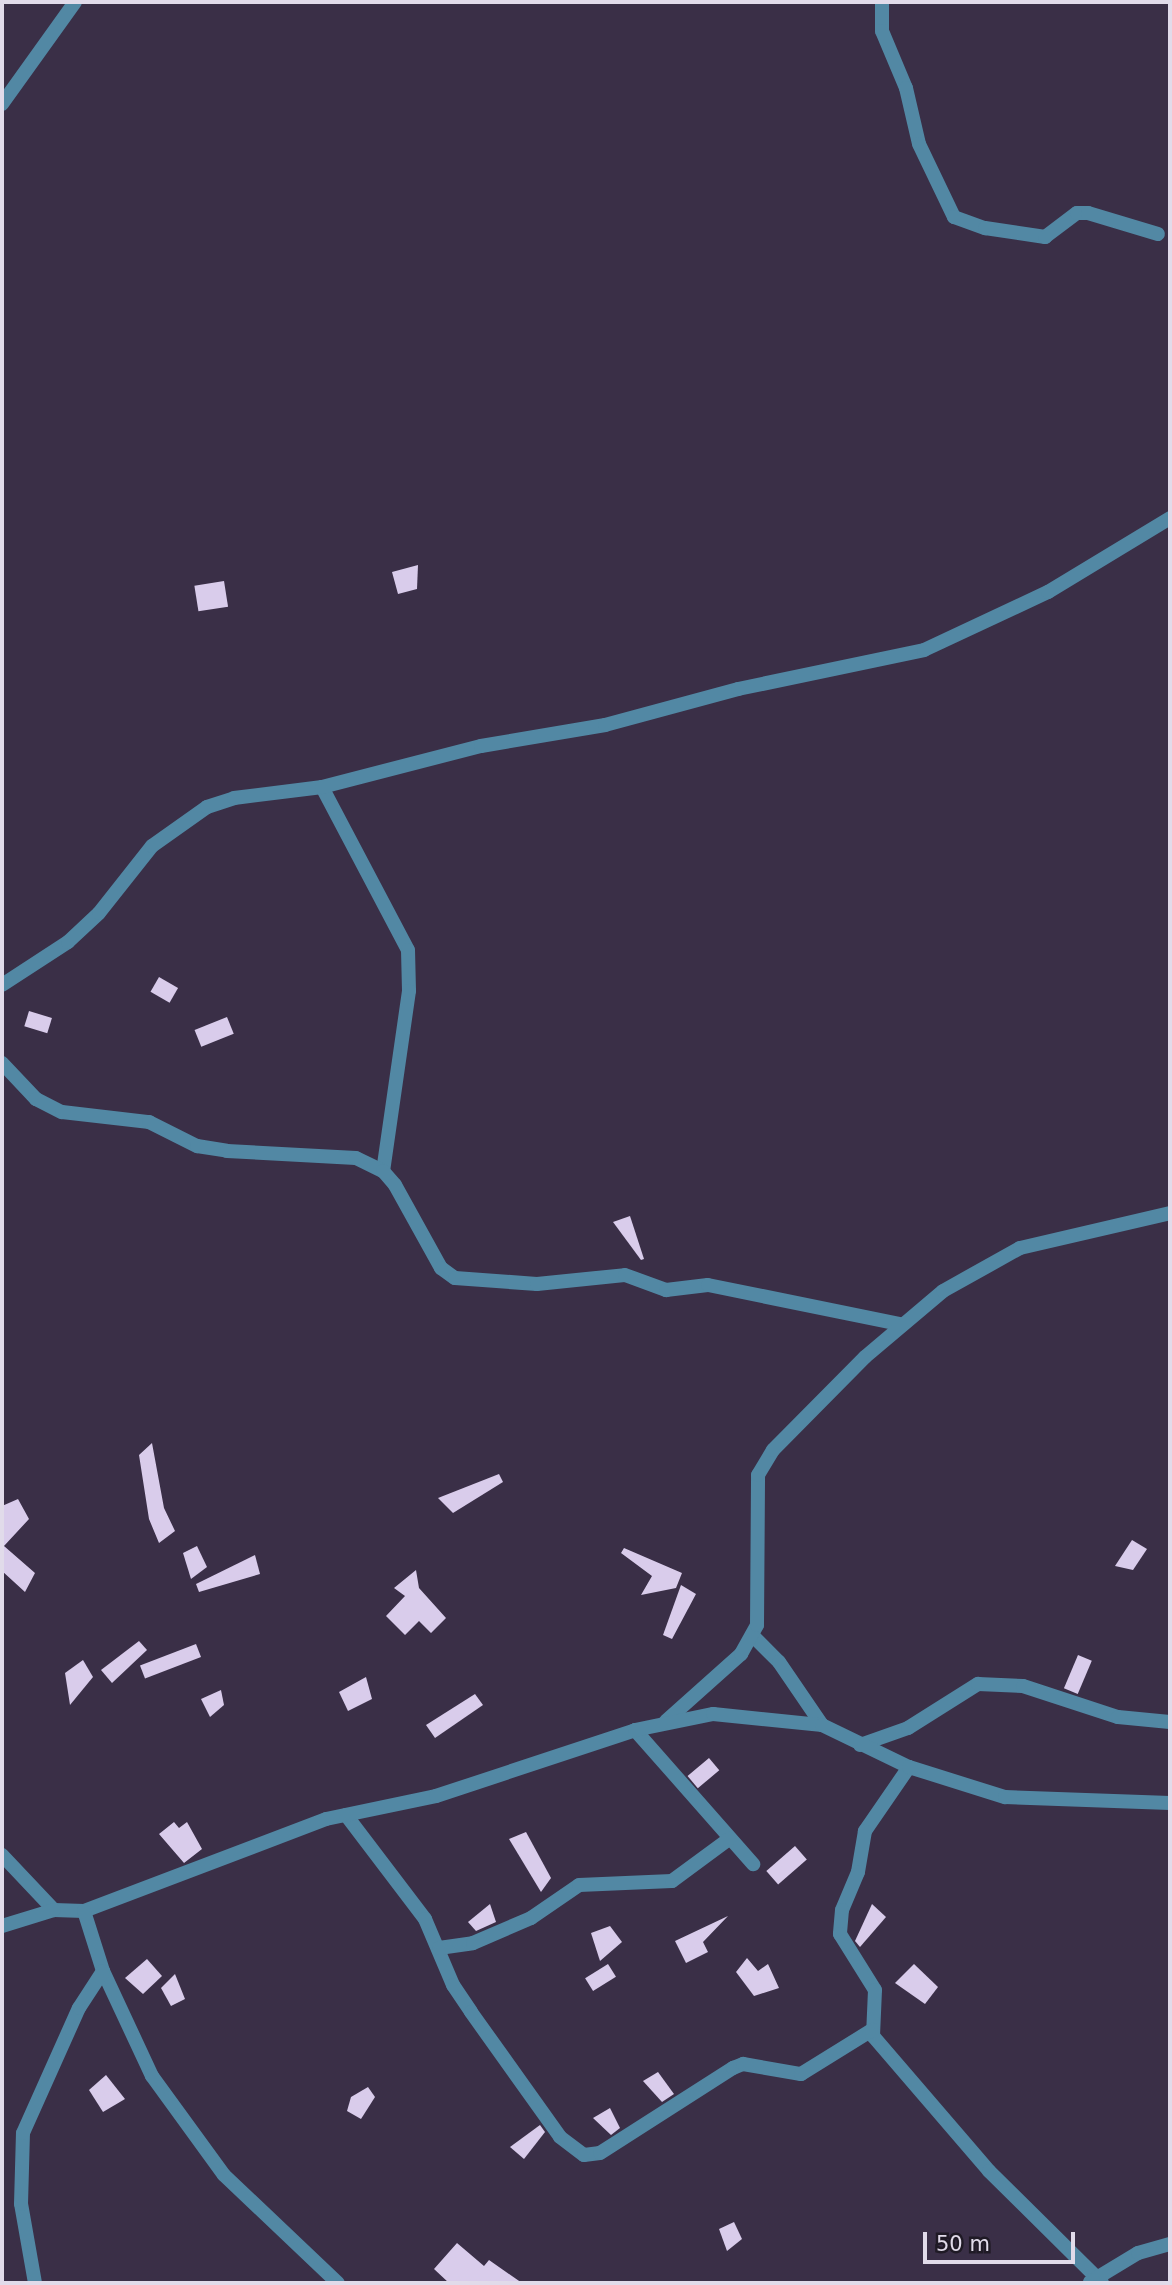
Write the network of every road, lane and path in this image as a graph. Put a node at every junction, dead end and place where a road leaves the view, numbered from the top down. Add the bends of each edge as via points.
1 (75, 2) edge
2 (882, 2) edge
3 (2, 104) edge
4 (1158, 234) dead end
5 (1170, 518) edge
6 (322, 787) junction
7 (2, 985) edge
8 (2, 1063) edge
9 (383, 1171) junction
10 (1170, 1213) edge
11 (900, 1324) junction
12 (752, 1635) junction
13 (666, 1721) junction
14 (1170, 1722) edge
15 (822, 1725) junction
16 (635, 1730) junction
17 (860, 1745) junction
18 (909, 1768) junction
19 (1170, 1803) edge
20 (346, 1815) junction
21 (729, 1839) junction
22 (2, 1855) edge
23 (753, 1864) dead end
24 (54, 1910) junction
25 (84, 1911) junction
26 (2, 1926) edge
27 (439, 1948) junction
28 (103, 1971) junction
29 (872, 2030) junction
30 (1170, 2244) edge
31 (1095, 2282) edge
32 (36, 2283) edge
33 (338, 2283) edge

1 - 3 street
2 - 4 street via 881,31 906,88 919,144 954,217 985,229 1045,237 1077,213 1088,213
5 - 6 street via 1048,592 924,650 738,689 605,725 481,746
6 - 7 street via 234,797 195,814 152,846 99,913 68,942
6 - 9 street via 408,950 409,991
8 - 9 street via 36,1099 62,1112 149,1122 207,1148 356,1158
9 - 11 street via 441,1268 454,1278 550,1284 625,1275 666,1290 708,1284
10 - 11 street via 1020,1248 943,1291
11 - 12 street via 773,1450 758,1475 754,1515 762,1611
12 - 13 street via 741,1654
12 - 15 street via 779,1662
13 - 15 street via 713,1714
13 - 16 street
14 - 17 street via 1118,1717 1023,1686 978,1684 908,1728
15 - 17 street
16 - 20 street via 447,1793
16 - 21 street
17 - 18 street
18 - 19 street via 1005,1797
18 - 29 street via 865,1831 858,1872 842,1910 840,1934 875,1990
20 - 25 street via 270,1838
20 - 27 street via 381,1854
21 - 23 street
21 - 27 street via 672,1881 579,1885 519,1923 473,1943
22 - 24 street
24 - 25 street
24 - 26 street
25 - 28 street
27 - 29 street via 471,2012 560,2137 584,2155 600,2153 733,2068 743,2064 801,2074
28 - 32 street via 79,2008 23,2133 21,2204
28 - 33 street via 152,2076 224,2175
29 - 31 street via 876,2042 989,2171
30 - 31 street via 1138,2253

